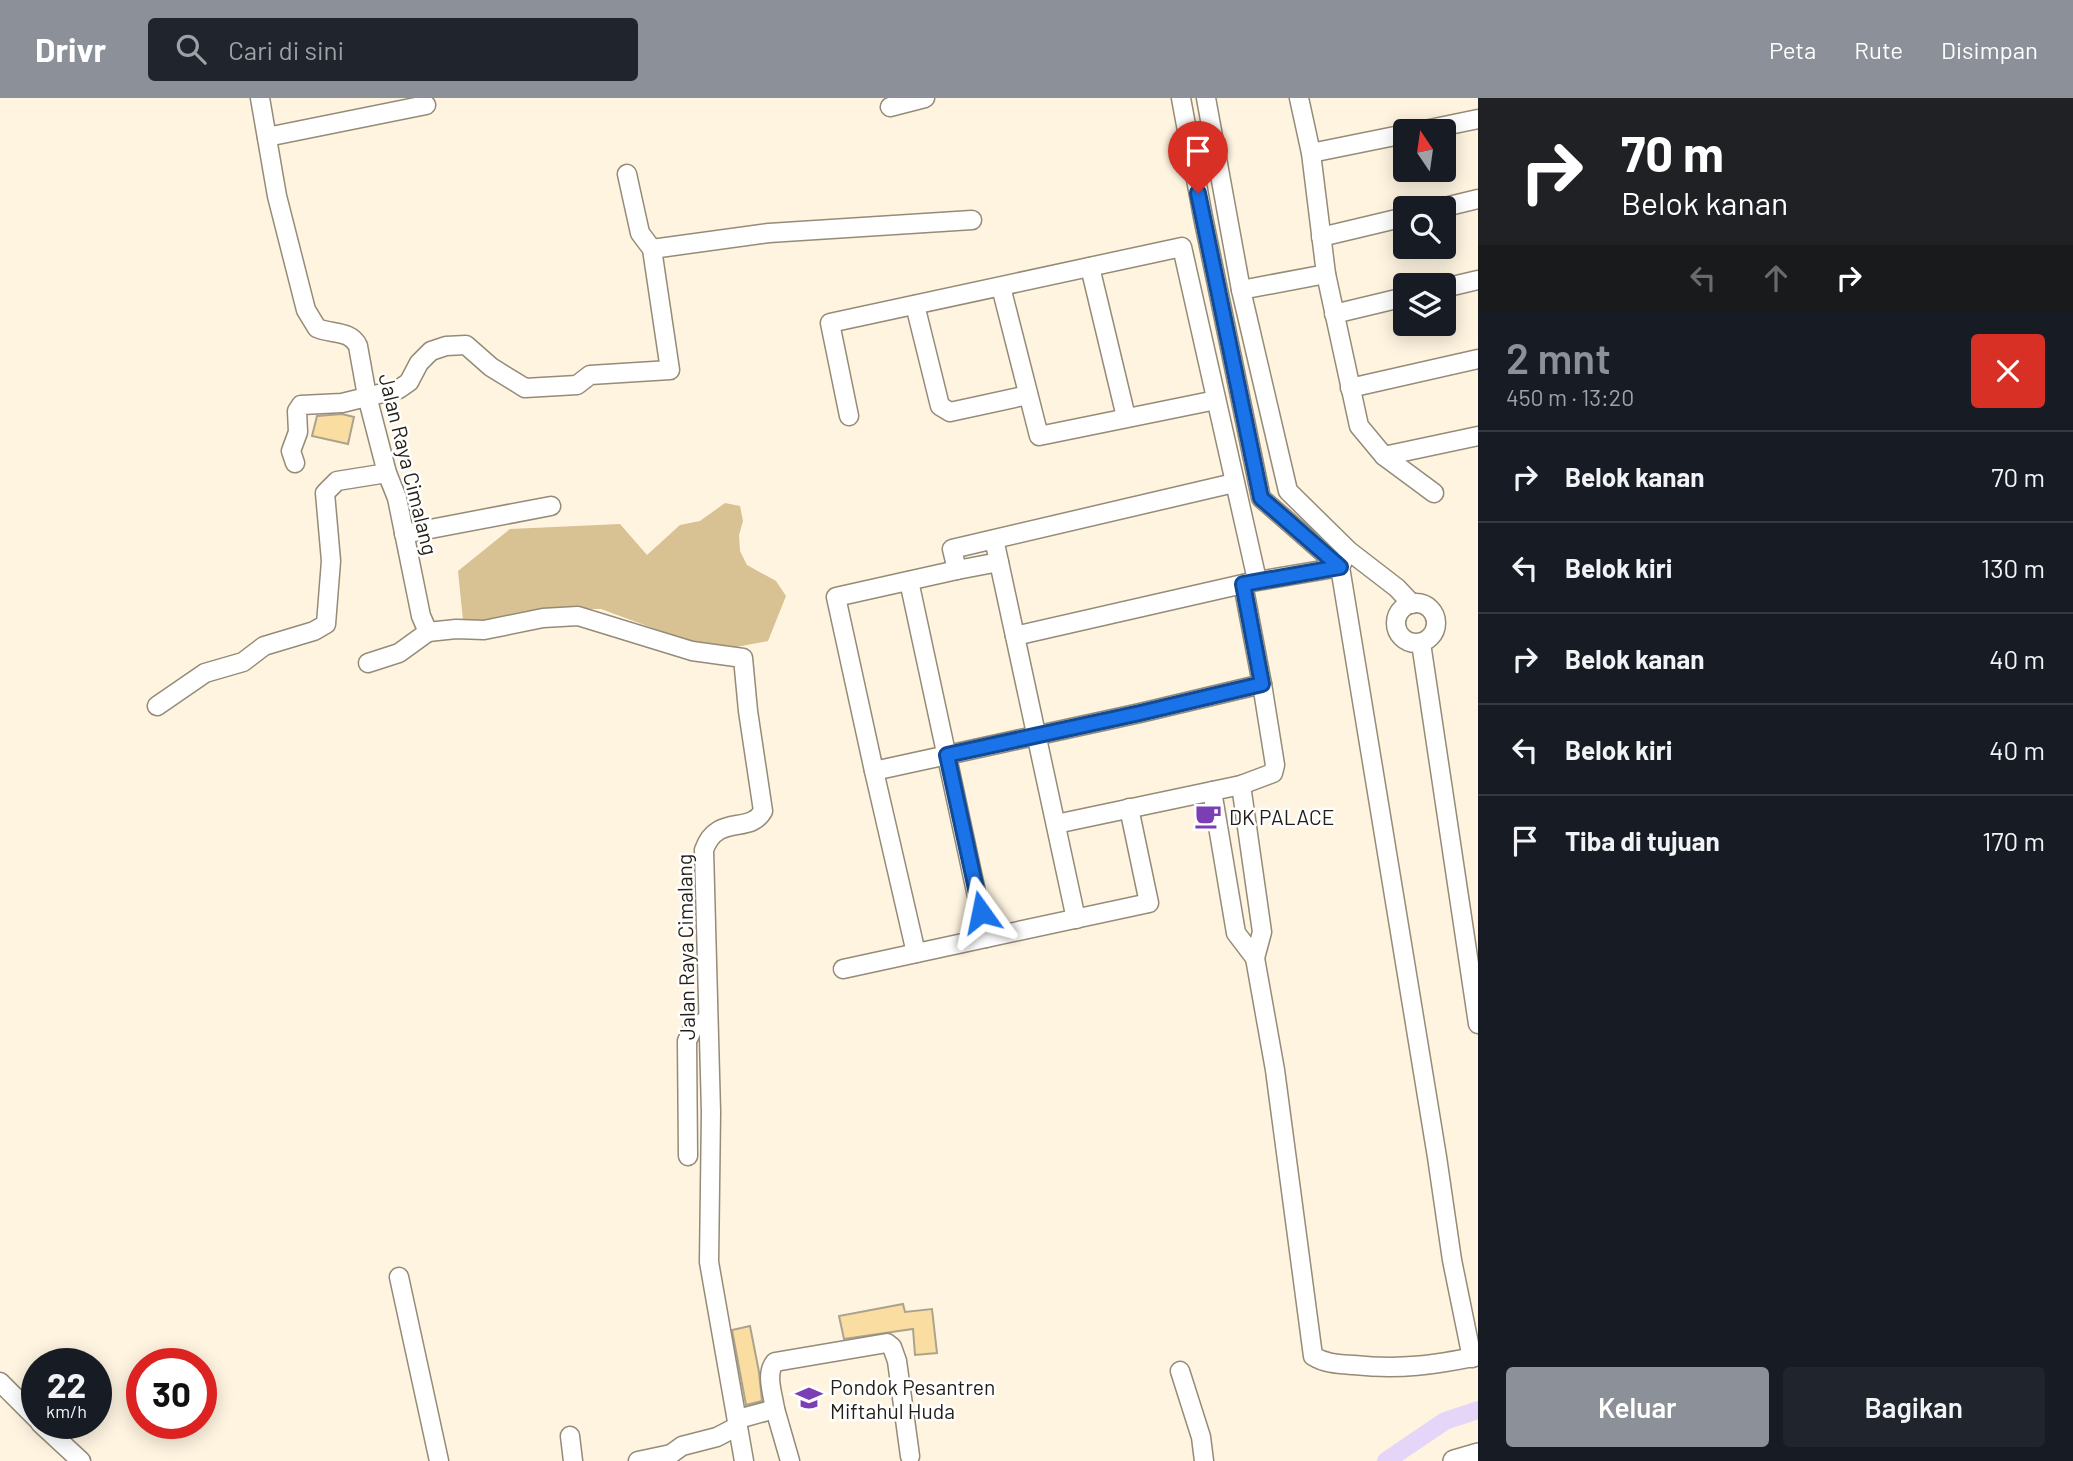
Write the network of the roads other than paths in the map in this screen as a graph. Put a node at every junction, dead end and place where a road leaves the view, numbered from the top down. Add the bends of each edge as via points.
1 (260, 98) edge
2 (925, 98) edge
3 (1181, 98) edge
4 (1206, 98) edge
5 (1299, 98) edge
6 (426, 105) dead end
7 (890, 107) dead end
8 (1478, 119) edge
9 (1456, 124) edge
10 (1393, 136) edge
11 (267, 137) junction
12 (1311, 153) junction
13 (627, 174) dead end
14 (1478, 199) edge
15 (1456, 204) edge
16 (1226, 211) junction
17 (1203, 217) junction
18 (972, 220) dead end
19 (1393, 220) edge
20 (1321, 237) junction
21 (652, 249) junction
22 (1090, 267) junction
23 (1326, 274) junction
24 (1478, 280) edge
25 (1456, 285) edge
26 (1001, 287) junction
27 (1241, 290) junction
28 (1393, 300) edge
29 (915, 305) junction
30 (1334, 314) junction
31 (1478, 359) edge
32 (1350, 388) junction
33 (1028, 395) junction
34 (367, 396) junction
35 (1216, 400) junction
36 (849, 415) dead end
37 (1126, 417) junction
38 (1478, 436) edge
39 (1384, 456) junction
40 (295, 463) dead end
41 (387, 473) junction
42 (1234, 483) junction
43 (1434, 493) dead end
44 (551, 506) dead end
45 (404, 534) junction
46 (994, 539) junction
47 (1349, 551) junction
48 (999, 562) junction
49 (1340, 567) junction
50 (957, 570) junction
51 (909, 581) junction
52 (1250, 582) junction
53 (1412, 604) junction
54 (428, 632) junction
55 (1015, 636) junction
56 (1421, 643) junction
57 (368, 663) dead end
58 (1262, 684) junction
59 (157, 706) dead end
60 (1037, 735) junction
61 (947, 755) junction
62 (874, 771) junction
63 (1241, 785) junction
64 (1212, 791) junction
65 (1129, 808) junction
66 (1056, 824) junction
67 (1076, 919) junction
68 (986, 938) junction
69 (916, 953) junction
70 (1255, 958) junction
71 (843, 969) dead end
72 (708, 1020) junction
73 (1478, 1024) edge
74 (688, 1156) dead end
75 (399, 1277) dead end
76 (1475, 1357) edge
77 (1180, 1371) dead end
78 (0, 1382) edge
79 (21, 1404) edge
80 (775, 1409) junction
81 (738, 1423) junction
82 (570, 1436) dead end
83 (57, 1439) edge
84 (1478, 1454) edge
85 (910, 1456) dead end
86 (81, 1461) edge
87 (439, 1461) edge
88 (573, 1461) edge
89 (638, 1461) edge
90 (744, 1461) edge
91 (790, 1461) edge
92 (1204, 1461) edge
93 (1454, 1461) edge

1 - 11 street, Jalan Raya Cimalang
2 - 7 street
3 - 17 street
4 - 16 street
5 - 12 street
6 - 11 street
8 - 9 street
10 - 12 street
11 - 34 street, Jalan Raya Cimalang via 306,310 317,328 356,341
12 - 20 street
13 - 21 street via 640,233
14 - 15 street
16 - 17 street
16 - 27 street
17 - 49 street via 1261,498
18 - 21 street via 769,233
19 - 20 street
20 - 23 street
21 - 34 street via 670,370 590,375 577,385 525,388 461,344 431,351 405,386
22 - 26 street
22 - 35 street via 1182,247
22 - 37 street
23 - 27 street
23 - 30 street
24 - 25 street
26 - 29 street
26 - 33 street
27 - 47 street via 1288,491
28 - 30 street
29 - 33 street via 940,406 950,412
29 - 36 street via 830,323
30 - 32 street
31 - 32 street
32 - 39 street via 1359,426
33 - 37 street via 1039,436
34 - 40 street via 301,405 291,451
34 - 41 street, Jalan Raya Cimalang
35 - 37 street
35 - 42 street
38 - 39 street
39 - 43 street
41 - 45 street, Jalan Raya Cimalang
41 - 59 street via 337,481 325,493 331,562 326,624 264,646 243,662 205,673
42 - 46 street
42 - 52 street
44 - 45 street
45 - 54 street, Jalan Raya Cimalang
46 - 48 street
46 - 50 street via 952,549
47 - 49 street
47 - 53 street
48 - 50 street
48 - 55 street
49 - 52 street
49 - 76 street via 1452,1260
50 - 51 street
51 - 61 street
51 - 62 street via 836,597
52 - 55 street
52 - 58 street
53 - 56 street via 1401,612 1397,625 1402,637
53 - 56 street via 1425,606 1435,615 1436,629
54 - 57 street via 399,653
54 - 72 street, Jalan Raya Cimalang via 484,630 578,616 692,651 743,658 763,811 755,820 718,831 704,850
55 - 60 street
56 - 73 street
58 - 60 street
58 - 63 street via 1275,765 1273,773
60 - 61 street
60 - 66 street
61 - 62 street
61 - 68 street
62 - 69 street
63 - 64 street
63 - 70 street via 1262,932
64 - 65 street
64 - 70 street via 1236,933
65 - 66 street
65 - 67 street via 1149,903
66 - 67 street
67 - 68 street
68 - 69 street
69 - 71 street
70 - 76 street via 1275,1070 1313,1356 1322,1362 1417,1368
72 - 74 street via 693,1028 687,1041
72 - 81 street, Jalan Raya Cimalang via 709,1262
75 - 87 street
77 - 92 street
78 - 79 street
80 - 81 street
80 - 85 street via 770,1376 775,1362 887,1343 897,1361
80 - 91 street
81 - 89 street via 717,1437
81 - 90 street, Jalan Raya Cimalang
82 - 88 street
83 - 86 street
84 - 93 main road

